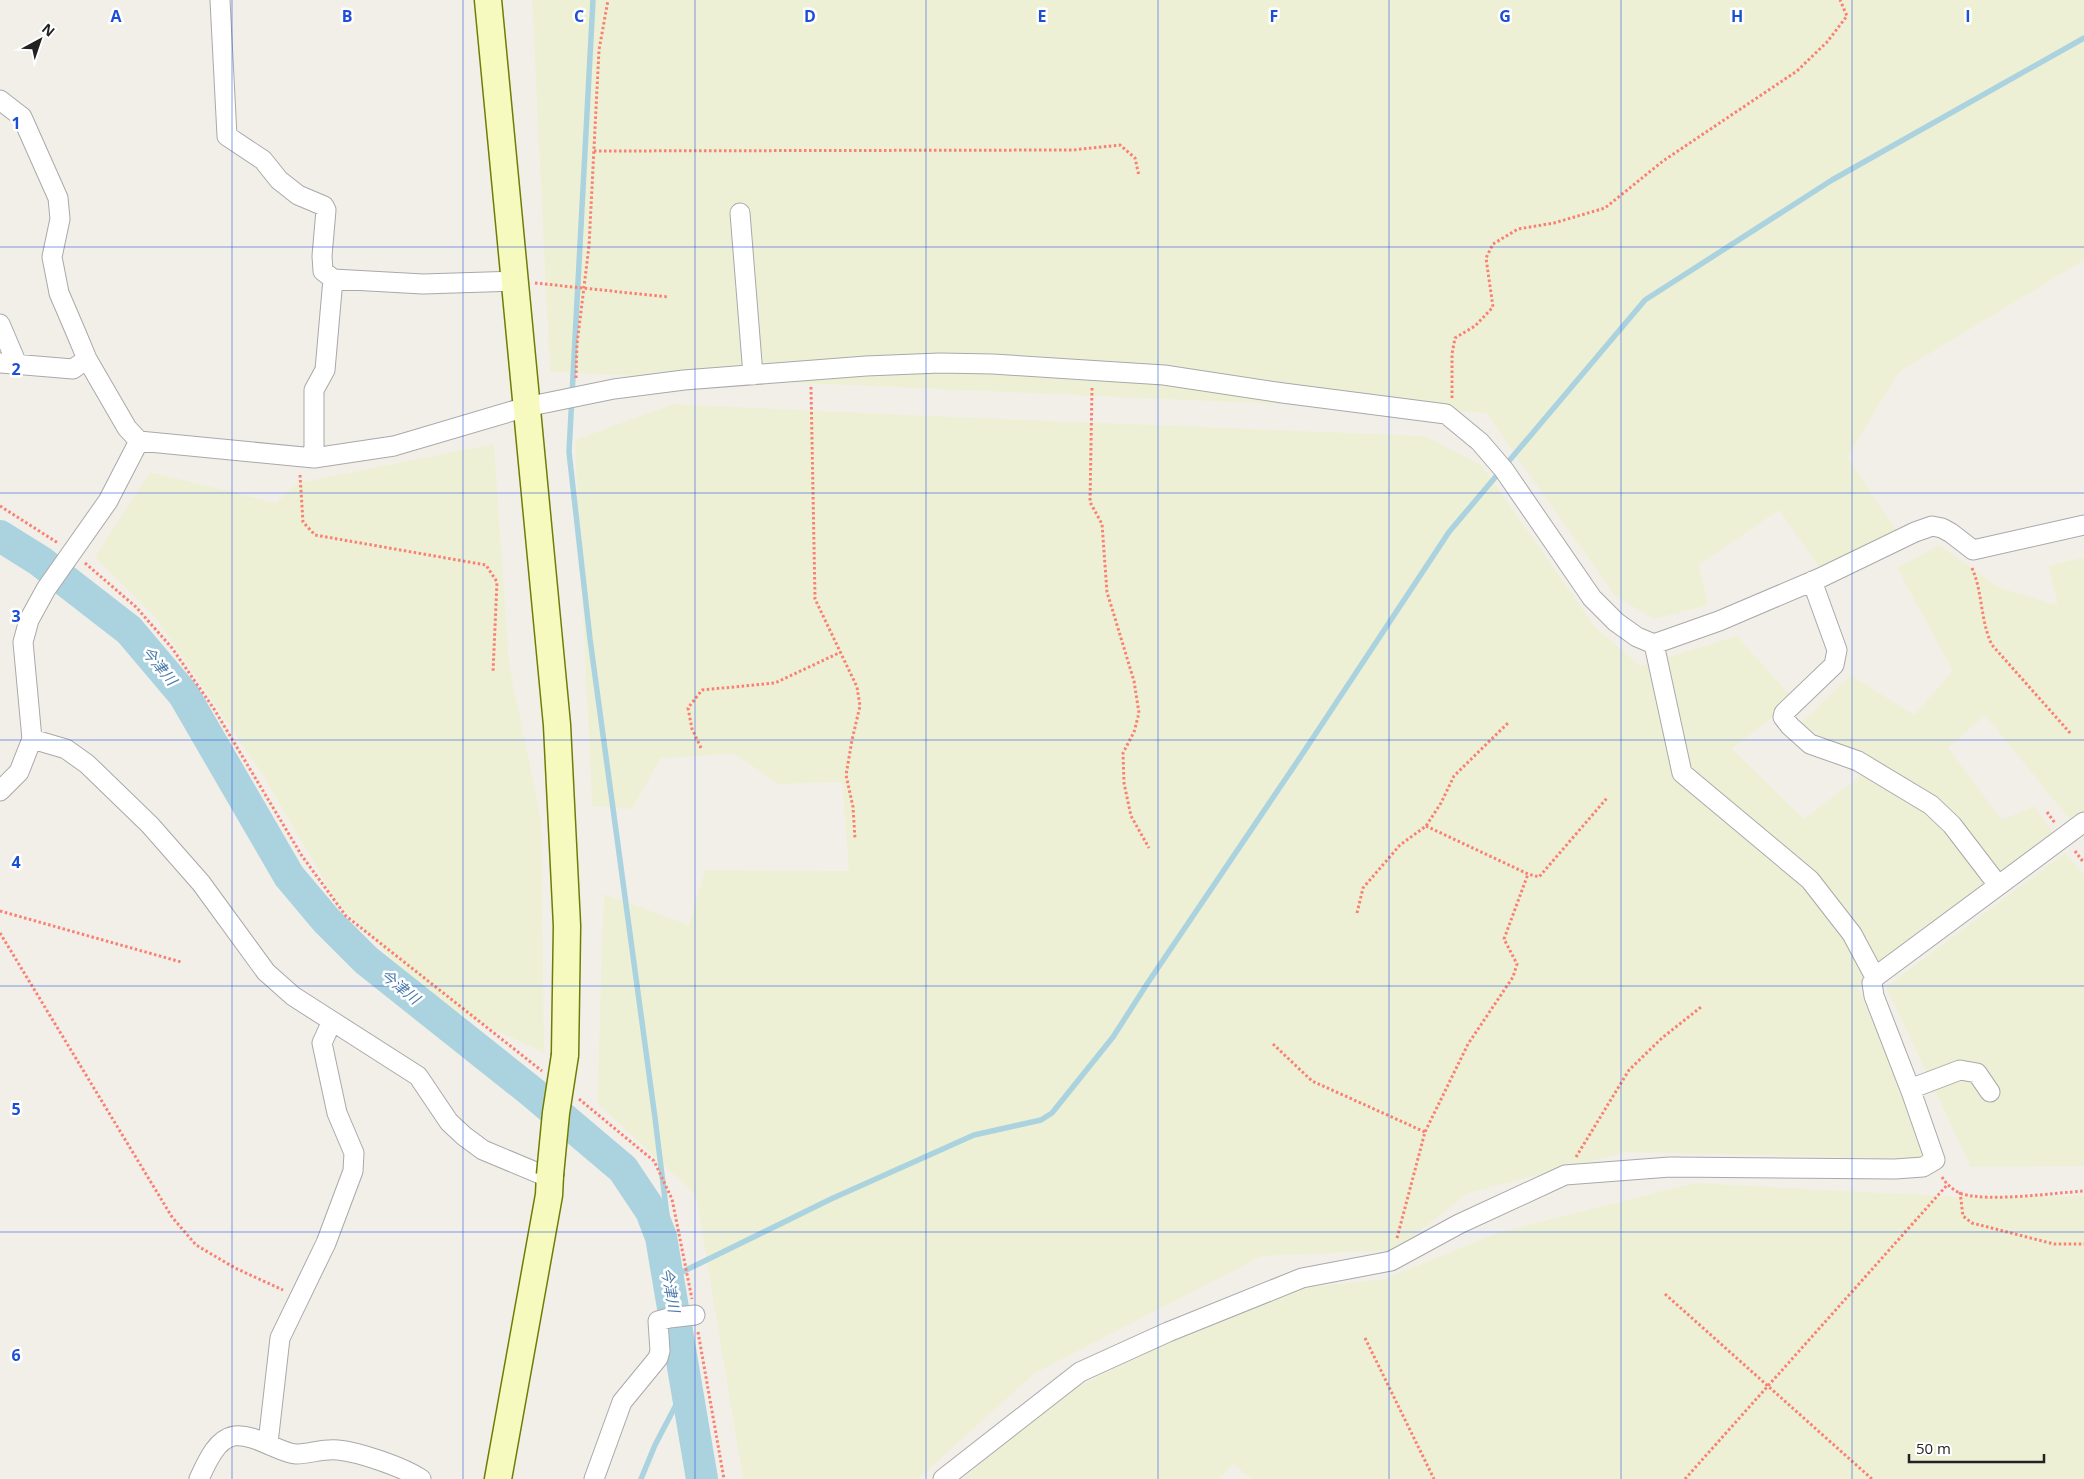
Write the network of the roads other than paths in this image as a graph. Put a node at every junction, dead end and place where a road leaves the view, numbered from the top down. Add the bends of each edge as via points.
1 (220, 0) edge
2 (488, 0) edge
3 (0, 100) edge
4 (740, 214) dead end
5 (332, 279) junction
6 (514, 281) junction
7 (0, 324) edge
8 (87, 359) junction
9 (8, 363) edge
10 (753, 375) junction
11 (526, 407) junction
12 (139, 441) junction
13 (307, 457) junction
14 (2084, 525) edge
15 (1812, 581) junction
16 (1654, 644) junction
17 (32, 738) junction
18 (0, 791) edge
19 (2084, 822) edge
20 (1998, 885) junction
21 (1875, 977) junction
22 (332, 1022) junction
23 (1910, 1089) junction
24 (1990, 1092) dead end
25 (550, 1176) junction
26 (695, 1315) road end
27 (268, 1442) junction
28 (199, 1479) edge
29 (421, 1479) edge
30 (498, 1479) edge
31 (594, 1479) edge
32 (943, 1479) edge

1 - 5 street via 227,136 263,160 279,180 298,195 324,206 323,271
2 - 6 street
3 - 8 street via 22,117 58,198 60,219 52,257 60,292
4 - 10 street
5 - 6 street via 423,284
5 - 13 street via 325,370 314,390
6 - 11 street
7 - 9 street
8 - 9 street via 74,369
8 - 12 street via 127,428
10 - 11 street via 614,388
10 - 16 street via 866,366 993,364 1164,375 1446,414 1480,442 1504,470 1592,598 1623,627
11 - 13 street via 394,446
11 - 25 street, bridge via 557,725 567,926 565,1055
12 - 13 street
12 - 17 street via 108,501 46,589 29,620 23,642
14 - 15 street via 1973,550 1952,533 1932,526
15 - 16 street via 1719,621
15 - 20 street via 1837,650 1834,665 1783,717 1810,744 1858,761 1931,805 1952,825
16 - 21 street via 1682,773 1810,880 1852,934
17 - 18 street via 19,772
17 - 22 street via 66,749 87,764 150,825 201,883 266,972 293,996
19 - 20 street
20 - 21 street
21 - 23 street via 1872,983 1874,996
22 - 25 street via 418,1076 449,1122 483,1150
22 - 27 street via 322,1043 337,1112 354,1153 353,1172 326,1243 280,1338
23 - 24 street via 1960,1070 1977,1073
23 - 32 street via 1935,1160 1923,1167 1670,1167 1565,1175 1467,1220 1391,1261 1302,1278 1168,1332 1080,1372
25 - 30 street
26 - 31 street via 658,1321 658,1358 622,1402
27 - 28 street via 234,1436 222,1442
27 - 29 street via 295,1454 338,1450 408,1471

